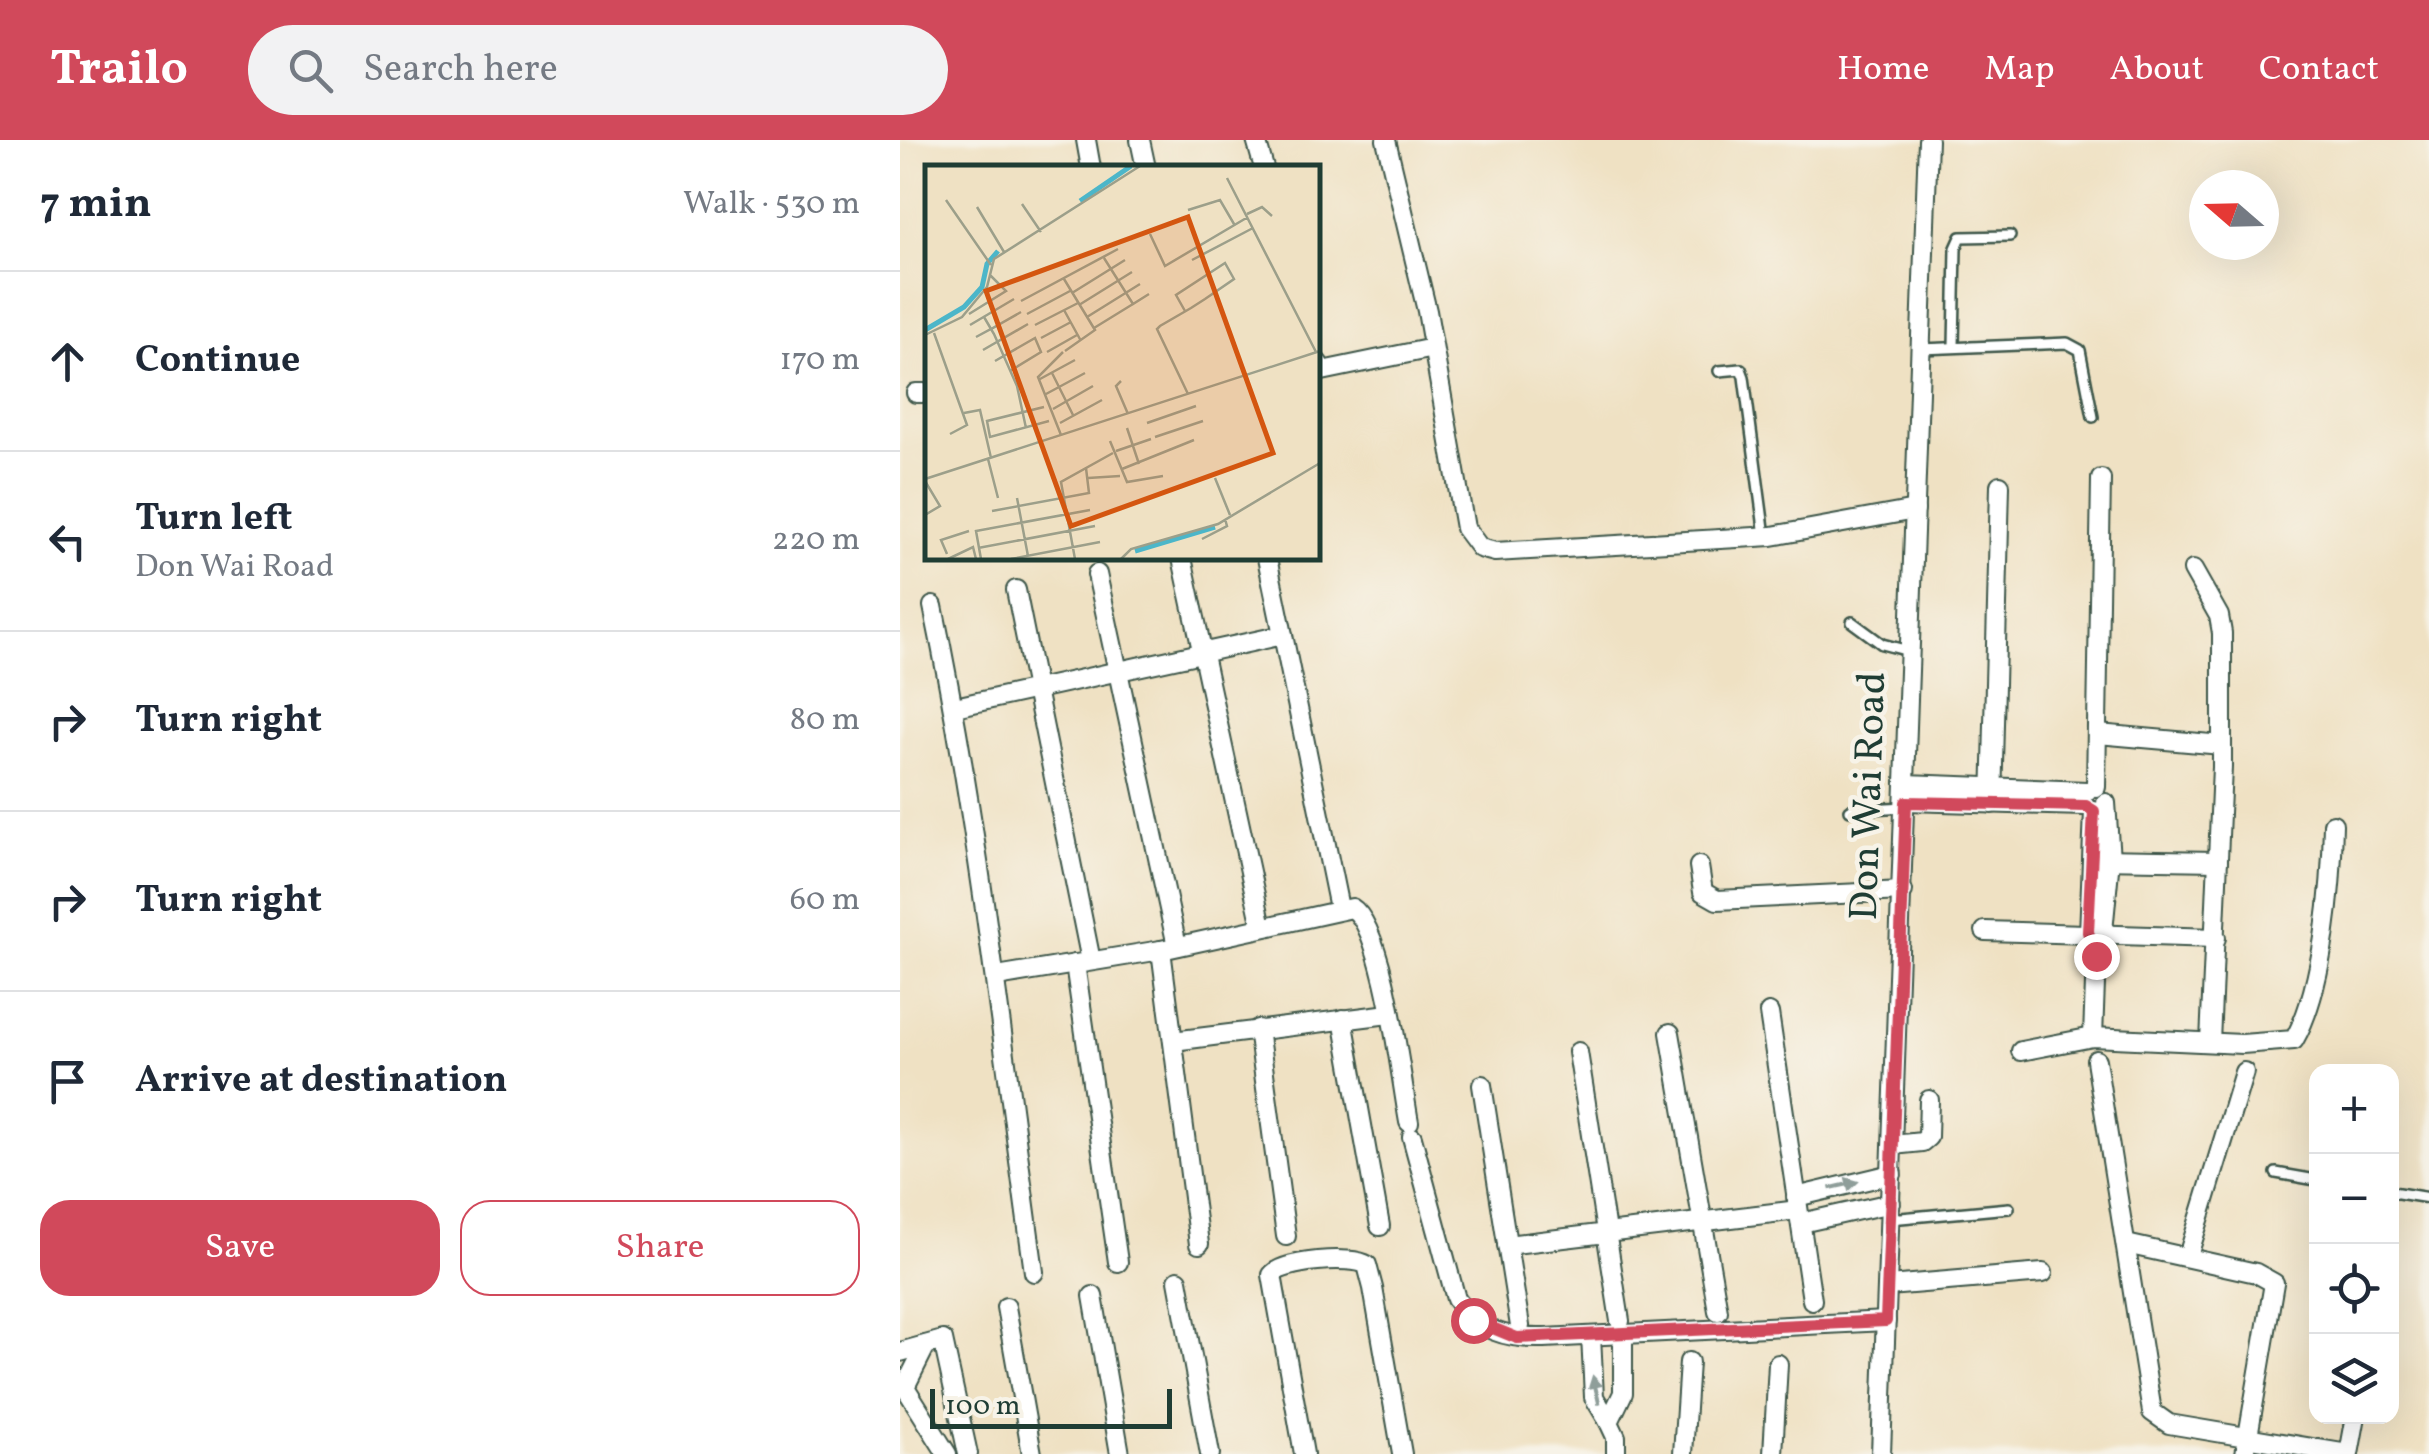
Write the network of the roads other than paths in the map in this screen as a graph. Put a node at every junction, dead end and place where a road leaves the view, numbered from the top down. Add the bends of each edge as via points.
1 (1086, 140) edge
2 (1140, 140) edge
3 (1256, 140) edge
4 (1386, 140) edge
5 (1928, 140) edge
6 (1091, 165) edge
7 (1145, 165) edge
8 (1263, 165) edge
9 (2010, 236) dead end
10 (1954, 346) junction
11 (1433, 348) junction
12 (1922, 349) junction
13 (1320, 369) edge
14 (1719, 371) dead end
15 (2093, 417) dead end
16 (2101, 480) dead end
17 (2000, 485) dead end
18 (1916, 510) junction
19 (1765, 536) junction
20 (1182, 560) edge
21 (1267, 560) edge
22 (2193, 570) dead end
23 (1097, 574) dead end
24 (1016, 590) dead end
25 (933, 606) dead end
26 (1852, 622) dead end
27 (1283, 635) junction
28 (1202, 652) junction
29 (1910, 652) junction
30 (1120, 671) junction
31 (1037, 688) junction
32 (955, 707) junction
33 (2098, 734) junction
34 (2222, 745) junction
35 (1992, 796) junction
36 (1906, 798) junction
37 (2094, 800) junction
38 (1850, 810) dead end
39 (2332, 824) dead end
40 (2101, 859) junction
41 (2218, 861) junction
42 (1699, 866) dead end
43 (1903, 891) junction
44 (1340, 908) junction
45 (1262, 927) junction
46 (1984, 932) dead end
47 (2097, 933) junction
48 (2216, 938) junction
49 (1169, 948) junction
50 (1083, 963) junction
51 (997, 977) junction
52 (1769, 1013) dead end
53 (1389, 1014) junction
54 (1343, 1019) junction
55 (1258, 1029) junction
56 (1670, 1033) dead end
57 (2093, 1037) junction
58 (1173, 1040) junction
59 (2210, 1042) junction
60 (2021, 1051) dead end
61 (1578, 1052) dead end
62 (2096, 1060) dead end
63 (2244, 1072) dead end
64 (1482, 1085) dead end
65 (1929, 1100) dead end
66 (1893, 1145) junction
67 (2276, 1173) dead end
68 (1892, 1174) junction
69 (2309, 1179) edge
70 (2399, 1193) edge
71 (2429, 1198) edge
72 (2009, 1208) dead end
73 (1798, 1210) junction
74 (1891, 1211) junction
75 (1702, 1222) junction
76 (1380, 1226) dead end
77 (1606, 1234) junction
78 (1286, 1236) dead end
79 (1199, 1244) dead end
80 (2126, 1244) junction
81 (1507, 1245) junction
82 (2188, 1256) junction
83 (1118, 1262) dead end
84 (1034, 1272) dead end
85 (2043, 1273) dead end
86 (1178, 1280) dead end
87 (1888, 1286) junction
88 (1093, 1296) dead end
89 (1812, 1300) dead end
90 (1006, 1308) dead end
91 (1718, 1311) dead end
92 (1886, 1321) junction
93 (1520, 1326) dead end
94 (1622, 1327) junction
95 (1591, 1336) junction
96 (926, 1345) junction
97 (900, 1352) edge
98 (1689, 1362) dead end
99 (1778, 1364) dead end
100 (1609, 1422) junction
101 (2355, 1424) edge
102 (2246, 1446) edge
103 (946, 1454) edge
104 (968, 1454) edge
105 (1032, 1454) edge
106 (1120, 1454) edge
107 (1210, 1454) edge
108 (1304, 1454) edge
109 (1402, 1454) edge
110 (1616, 1454) edge
111 (1684, 1454) edge
112 (1773, 1454) edge
113 (1882, 1454) edge
114 (2349, 1454) edge

1 - 6 street
2 - 7 street
3 - 8 street
4 - 11 street
5 - 12 street, Don Wai Road
9 - 10 lane via 1961,237
10 - 12 lane
10 - 15 lane via 2067,343 2080,350
11 - 13 street
11 - 19 street via 1465,528 1480,548
12 - 18 street, Don Wai Road
14 - 19 lane via 1742,370 1744,377
16 - 33 street
17 - 35 street
18 - 19 street
18 - 29 street, Don Wai Road
20 - 28 street
21 - 27 street
22 - 34 street via 2219,616
23 - 30 street
24 - 31 street
25 - 32 street
26 - 29 lane via 1882,644
27 - 28 street
27 - 44 street
28 - 30 street
28 - 45 street
29 - 36 street, Don Wai Road
30 - 31 street
30 - 49 street
31 - 32 street
31 - 50 street
32 - 51 street
33 - 34 street
33 - 37 street
34 - 41 street
35 - 36 street
35 - 37 street
36 - 38 lane
36 - 43 street, Don Wai Road
37 - 40 street
39 - 59 street via 2322,939 2300,1030 2285,1043
40 - 41 street
40 - 47 street
41 - 48 street
42 - 43 street via 1704,892 1717,900
43 - 66 street, Don Wai Road
44 - 45 street
44 - 53 street via 1360,912 1372,931
45 - 49 street
46 - 47 street
47 - 48 street
47 - 57 street
48 - 59 street
49 - 50 street
49 - 58 street
50 - 51 street
50 - 83 street
51 - 84 street
52 - 73 street
53 - 54 street
53 - 95 street via 1410,1130 1465,1311 1482,1326 1517,1338
54 - 55 street
54 - 76 street
55 - 58 street
55 - 78 street
56 - 75 street
57 - 59 street
57 - 60 street
58 - 79 street
61 - 77 street
62 - 80 street
63 - 82 street
64 - 81 street
65 - 66 street via 1928,1137
66 - 68 street, Don Wai Road
67 - 69 lane
73 -> 68 street
68 - 74 street, Don Wai Road
70 - 71 lane
72 - 74 lane
73 - 74 street
73 - 75 street
73 - 89 street
74 - 87 street, Don Wai Road
75 - 77 street
75 - 91 street
77 - 81 street
77 - 94 street
80 - 82 street
80 - 102 street via 2152,1412 2168,1424
81 - 93 street
82 - 102 street via 2274,1283
85 - 87 street
86 - 107 street
87 - 92 street, Don Wai Road
88 - 106 street
90 - 105 street
92 - 94 street
92 - 113 street, Don Wai Road
94 - 95 street
94 - 100 street via 1623,1393
100 -> 95 street via 1594,1397
96 - 97 street
96 - 103 street via 904,1387
96 - 104 street via 943,1340
98 - 111 street
99 - 112 street
100 - 110 street
101 - 114 street
102 - 114 street
108 - 109 street via 1272,1276 1283,1266 1354,1259 1367,1265 1373,1288

